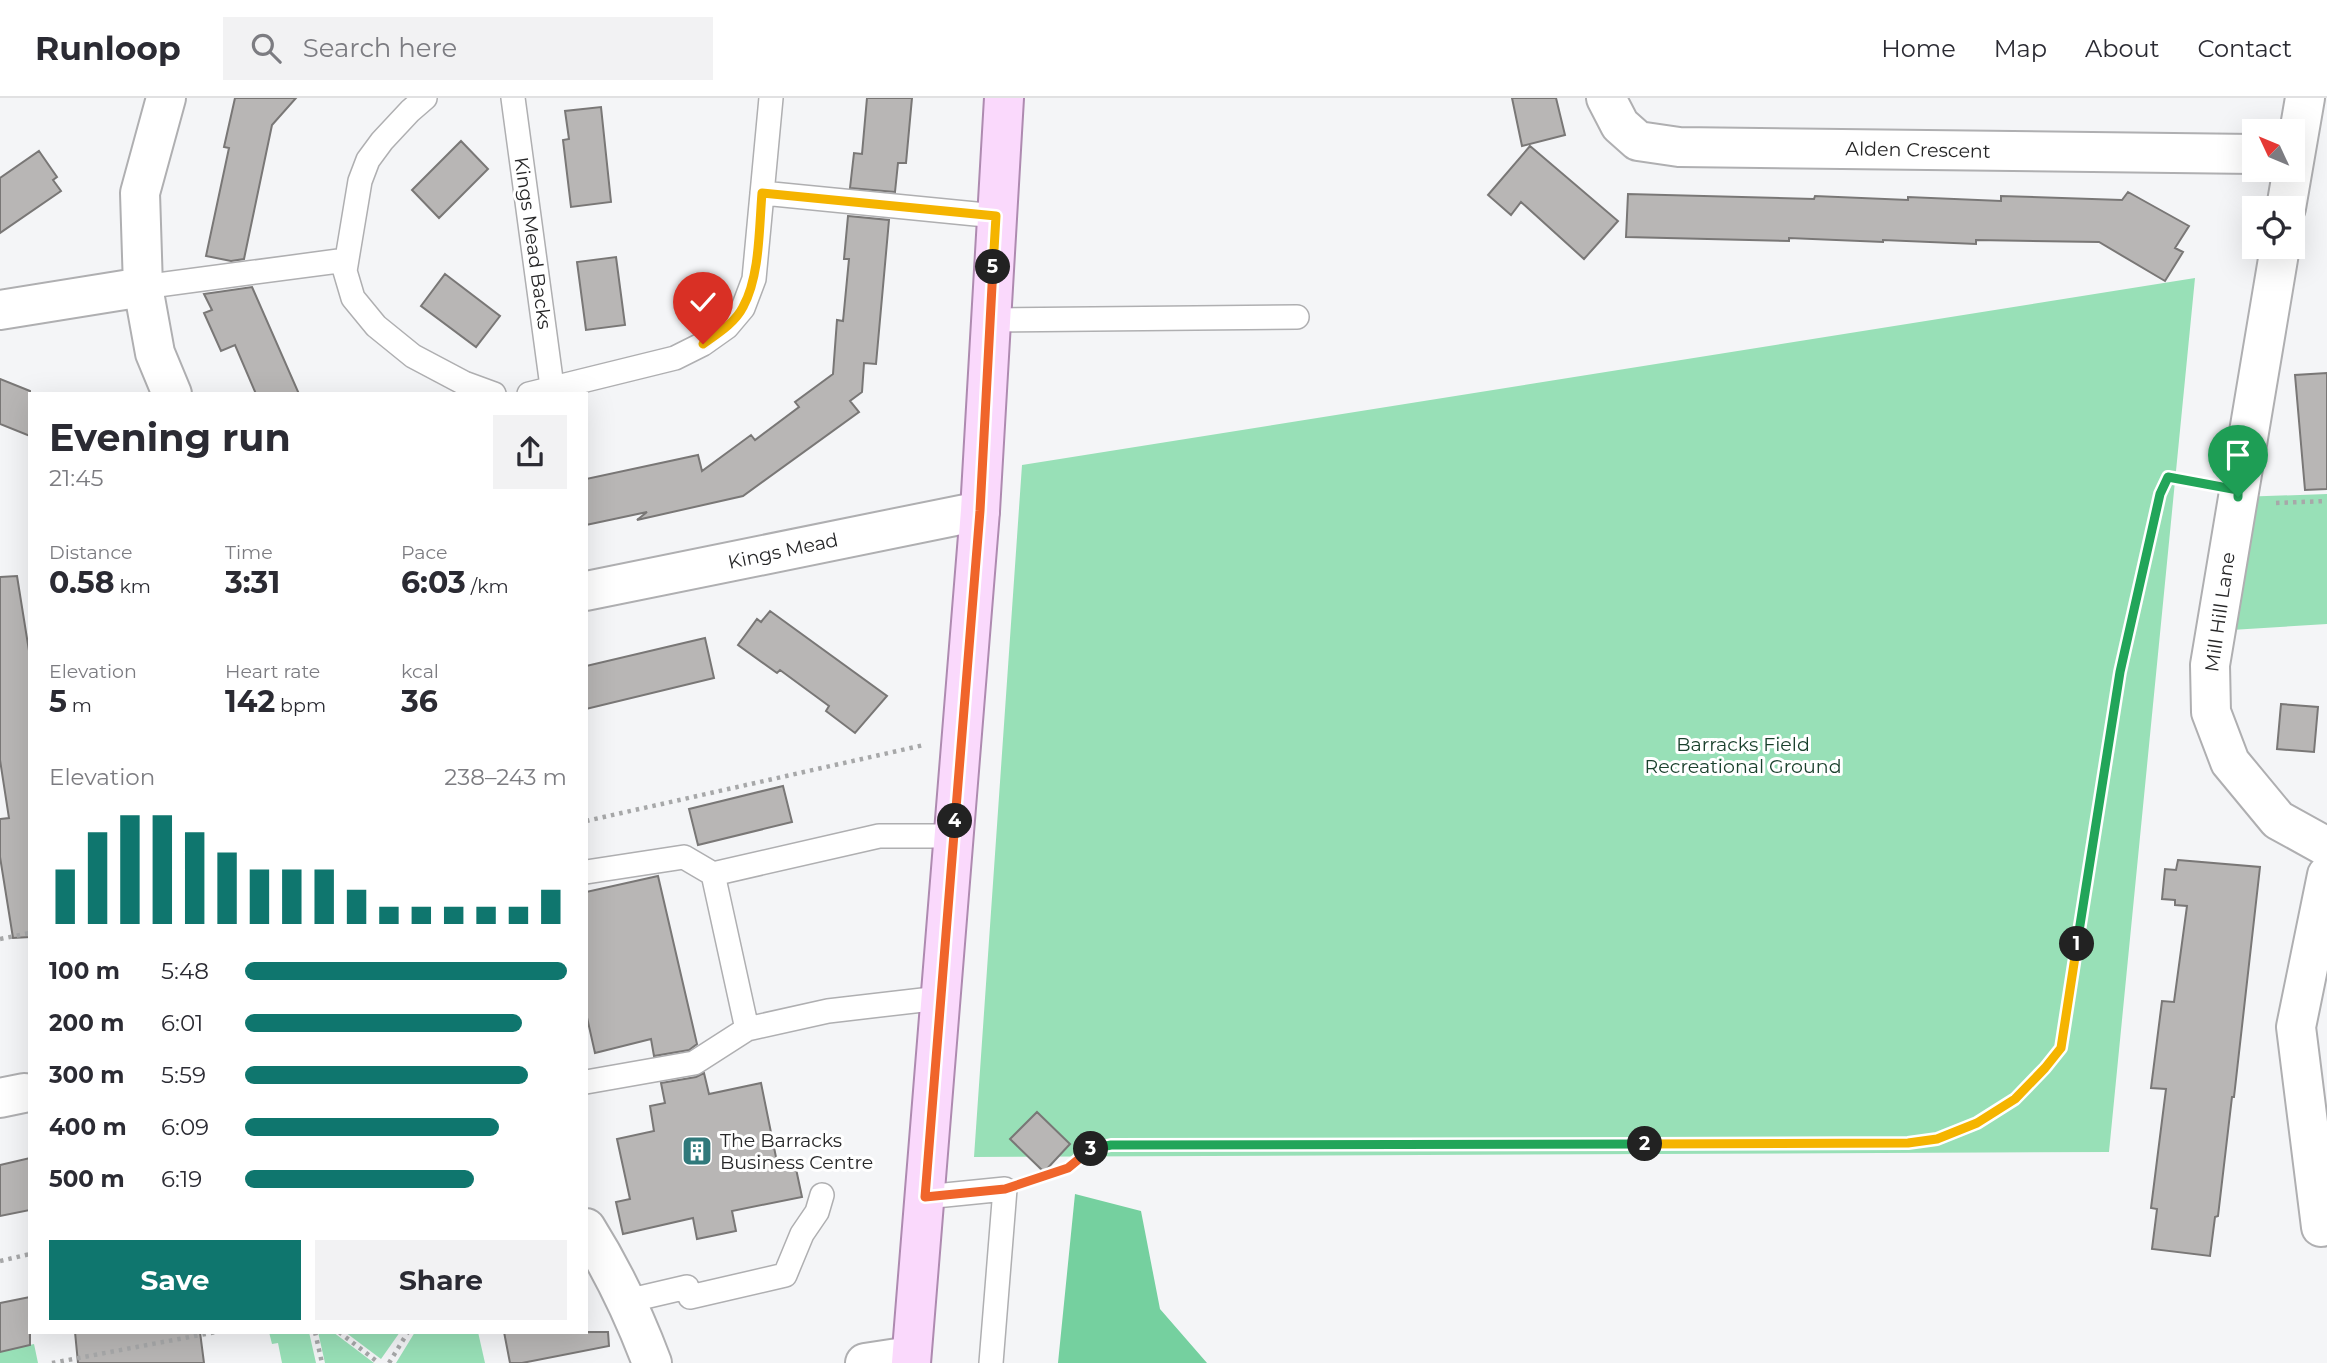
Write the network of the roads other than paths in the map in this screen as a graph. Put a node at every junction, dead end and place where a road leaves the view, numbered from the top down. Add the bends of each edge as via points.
1 (166, 98) edge
2 (425, 98) edge
3 (513, 98) edge
4 (771, 98) edge
5 (1004, 98) edge
6 (1606, 98) edge
7 (2305, 98) edge
8 (2301, 119) edge
9 (2242, 154) edge
10 (762, 193) junction
11 (996, 216) junction
12 (2278, 259) edge
13 (346, 260) junction
14 (143, 287) junction
15 (0, 310) edge
16 (1297, 317) dead end
17 (990, 320) junction
18 (553, 391) edge
19 (171, 392) edge
20 (489, 392) edge
21 (980, 511) junction
22 (588, 590) edge
23 (954, 836) junction
24 (2327, 847) edge
25 (588, 872) edge
26 (713, 874) junction
27 (2327, 875) edge
28 (940, 998) junction
29 (747, 1029) junction
30 (588, 1082) edge
31 (822, 1195) dead end
32 (925, 1197) junction
33 (2321, 1227) dead end
34 (588, 1232) edge
35 (627, 1301) junction
36 (911, 1360) edge
37 (652, 1363) edge
38 (865, 1363) edge
39 (991, 1363) edge

1 - 14 street via 140,193
2 - 13 lane via 368,160
3 - 18 lane, Kings Mead Backs
4 - 10 lane
5 - 11 main road
6 - 9 street, Alden Crescent via 1620,125 1638,141 1679,147
7 - 8 street
10 - 11 lane
10 - 18 lane via 754,279 743,308 727,327 675,358
11 - 17 main road
12 - 24 street, Mill Hill Lane via 2210,665 2211,712 2230,762 2278,820
13 - 14 lane
13 - 20 lane via 353,298 376,327 413,356
14 - 15 street
14 - 19 street via 155,353
16 - 17 lane
17 - 21 main road
21 - 22 street, Kings Mead
21 - 23 main road
23 - 26 lane via 879,836
23 - 28 main road
25 - 26 lane via 684,857
26 - 29 lane
27 - 33 street via 2296,1027
28 - 29 lane via 828,1011
28 - 32 main road
29 - 30 lane via 694,1063
31 - 35 lane via 785,1275 690,1297 687,1287
32 - 36 main road
32 - 39 lane via 1005,1189
34 - 35 street
35 - 37 street
36 - 38 street

